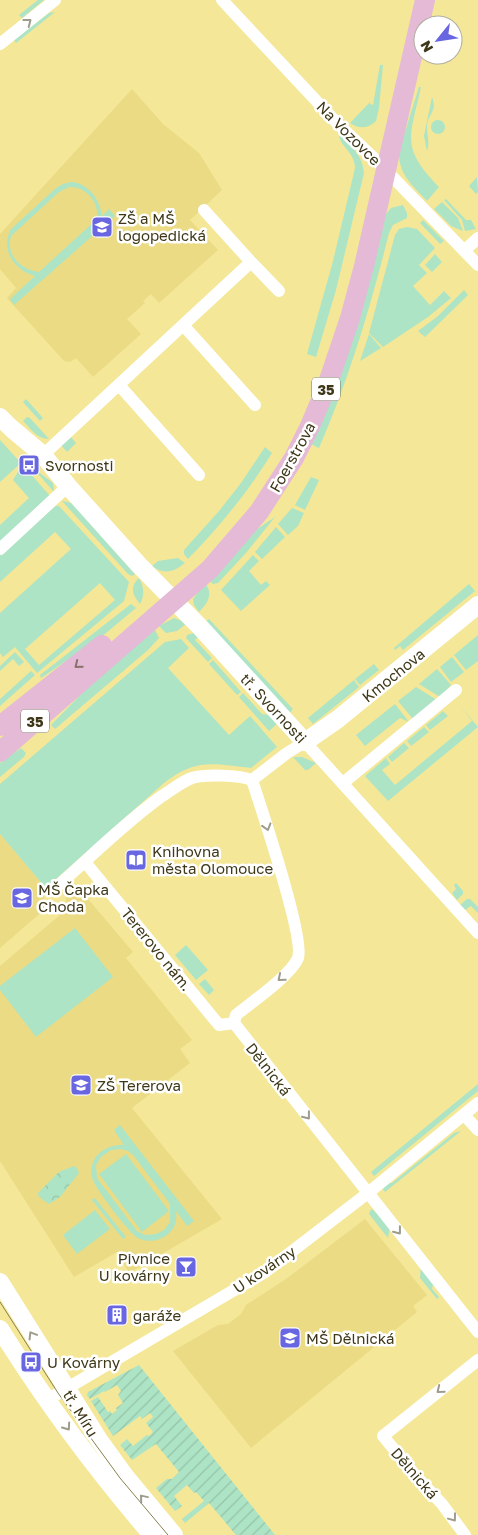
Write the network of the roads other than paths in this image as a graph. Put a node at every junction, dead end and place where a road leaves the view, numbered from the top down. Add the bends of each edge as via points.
1 (55, 0) edge
2 (222, 0) edge
3 (412, 0) edge
4 (425, 0) edge
5 (0, 44) edge
6 (381, 165) junction
7 (204, 210) dead end
8 (478, 238) edge
9 (464, 250) junction
10 (251, 262) junction
11 (478, 265) edge
12 (279, 291) dead end
13 (183, 325) junction
14 (119, 385) junction
15 (0, 405) edge
16 (255, 405) dead end
17 (0, 417) edge
18 (43, 455) junction
19 (199, 475) dead end
20 (68, 486) junction
21 (0, 549) edge
22 (170, 596) junction
23 (478, 605) edge
24 (456, 690) dead end
25 (0, 726) edge
26 (305, 742) junction
27 (0, 752) edge
28 (252, 780) junction
29 (343, 783) junction
30 (85, 862) junction
31 (54, 889) dead end
32 (478, 933) edge
33 (234, 1023) junction
34 (478, 1103) edge
35 (464, 1115) junction
36 (478, 1130) edge
37 (368, 1193) junction
38 (0, 1282) edge
39 (0, 1329) edge
40 (478, 1332) edge
41 (478, 1360) edge
42 (66, 1388) junction
43 (47, 1400) junction
44 (152, 1535) edge
45 (174, 1535) edge
46 (465, 1535) edge

5 -> 1 street
2 - 6 street, Na Vozovce via 337,123
3 - 6 main road, Foerstrova / 35
4 - 6 main road, Foerstrova / 35
6 - 9 street, Na Vozovce
6 - 22 main road, Foerstrova / 35 via 331,339 297,425 250,503
7 - 10 street
8 - 9 street
9 - 11 street, Na Vozovce
10 - 12 street
10 - 13 street
13 - 14 street
13 - 16 street
14 - 18 street
14 - 19 street
15 - 18 street via 31,434
17 - 18 street, tř. Svornosti
18 - 20 street, tř. Svornosti
20 - 21 street
20 - 22 street, tř. Svornosti
22 -> 25 main road, Foerstrova / 35
22 - 26 street, tř. Svornosti
22 - 27 main road, Foerstrova / 35
23 - 26 street, Kmochova
24 - 29 street
26 - 28 street
26 - 29 street, tř. Svornosti
28 - 30 street via 209,776 186,780 148,806
28 -> 33 street via 295,924 299,951 290,969 236,1015
29 - 32 street, tř. Svornosti
30 - 31 street
30 - 33 street, Tererovo nám. via 219,1025
33 -> 37 street, Dělnická
34 - 35 street, U kovárny
35 - 36 street
35 - 37 street, U kovárny
37 -> 40 street, Dělnická
37 - 42 street, U kovárny via 265,1272
42 -> 38 street, tř. Míru
39 - 43 street, tř. Míru
41 -> 46 street, Dělnická via 384,1436
42 - 43 street, U kovárny
45 -> 42 street, tř. Míru via 110,1457
43 -> 44 street, tř. Míru

